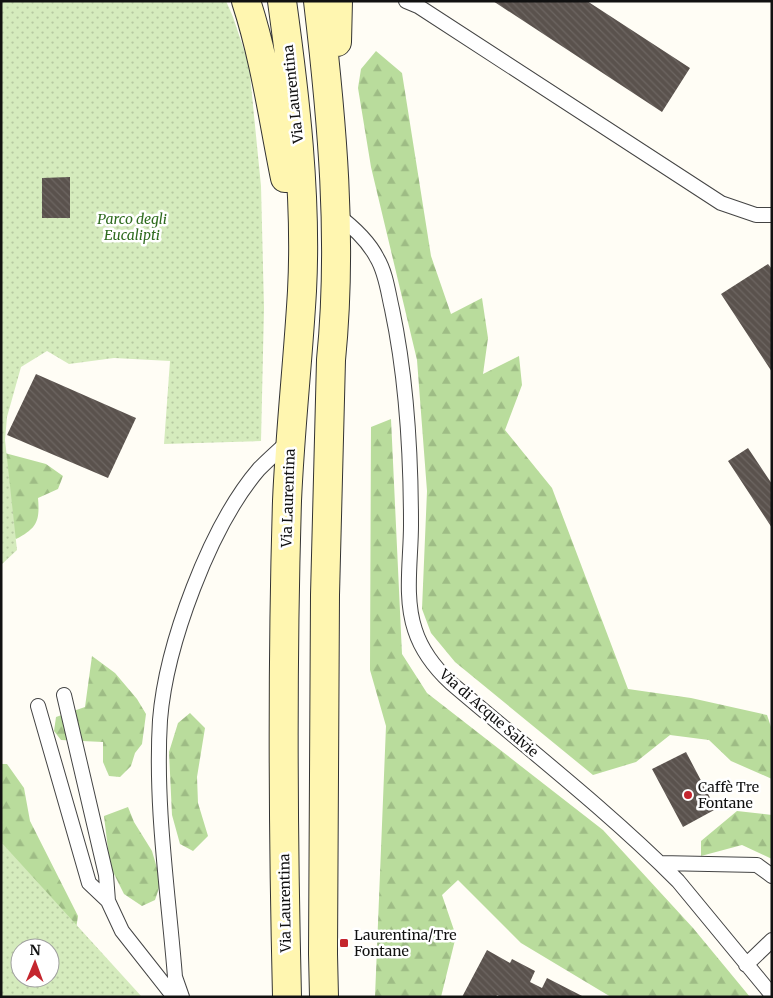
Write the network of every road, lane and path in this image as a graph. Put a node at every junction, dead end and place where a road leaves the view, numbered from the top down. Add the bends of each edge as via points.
1 (246, 1) edge
2 (282, 1) edge
3 (318, 1) edge
4 (338, 1) edge
5 (412, 3) edge
6 (334, 161) junction
7 (336, 214) junction
8 (772, 215) edge
9 (302, 239) junction
10 (290, 440) junction
11 (64, 695) dead end
12 (38, 706) dead end
13 (660, 863) junction
14 (772, 876) edge
15 (108, 901) junction
16 (772, 940) edge
17 (746, 965) junction
18 (772, 995) edge
19 (174, 997) edge
20 (182, 997) edge
21 (286, 997) edge
22 (324, 997) edge

1 - 9 main road via 264,66 289,193
2 - 9 main road, Via Laurentina via 297,137
3 - 6 main road
4 - 6 main road
5 - 8 lane via 721,203 756,215
6 - 7 main road
7 - 13 lane, Via di Acque Salvie via 367,242 378,259 397,332 409,446 409,597 414,628 421,646 451,683
7 - 22 main road via 325,595
9 - 10 main road, Via Laurentina via 302,290
10 - 20 lane via 259,470 220,529 194,587 167,675 160,719 160,782 175,977
10 - 21 main road, Via Laurentina via 284,636
11 - 15 lane via 106,875
12 - 15 lane via 89,883
13 - 14 lane via 757,865
13 - 17 lane, Via di Acque Salvie
15 - 19 lane via 122,931
16 - 17 lane
17 - 18 lane, Via di Acque Salvie

